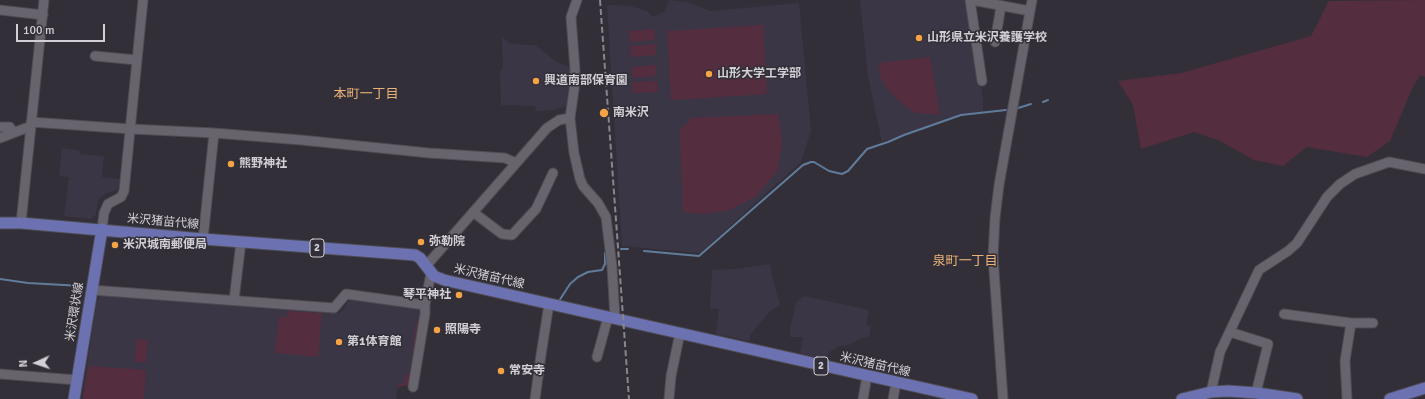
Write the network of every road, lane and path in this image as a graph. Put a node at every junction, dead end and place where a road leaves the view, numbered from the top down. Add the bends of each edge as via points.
1 (44, 0) edge
2 (143, 0) edge
3 (577, 0) edge
4 (971, 0) edge
5 (1032, 0) edge
6 (1002, 6) junction
7 (0, 10) edge
8 (1030, 11) junction
9 (43, 15) junction
10 (995, 42) dead end
11 (95, 56) dead end
12 (137, 60) junction
13 (982, 81) dead end
14 (570, 118) junction
15 (31, 125) junction
16 (0, 127) edge
17 (131, 130) junction
18 (13, 132) junction
19 (214, 133) junction
20 (0, 138) edge
21 (516, 163) junction
22 (1425, 170) edge
23 (553, 172) dead end
24 (473, 212) junction
25 (0, 223) edge
26 (21, 223) junction
27 (102, 230) junction
28 (202, 239) junction
29 (241, 242) junction
30 (429, 270) junction
31 (92, 290) junction
32 (234, 300) junction
33 (550, 304) junction
34 (425, 305) junction
35 (1284, 314) dead end
36 (611, 317) junction
37 (1350, 323) junction
38 (1372, 323) dead end
39 (1230, 332) junction
40 (680, 333) junction
41 (597, 357) dead end
42 (0, 374) edge
43 (867, 376) junction
44 (78, 380) junction
45 (896, 383) junction
46 (413, 387) dead end
47 (1425, 388) edge
48 (1211, 392) junction
49 (1256, 393) junction
50 (74, 399) edge
51 (535, 399) edge
52 (669, 399) edge
53 (863, 399) edge
54 (893, 399) edge
55 (972, 399) edge
56 (1003, 399) edge
57 (1185, 399) edge
58 (1297, 399) edge
59 (1347, 399) edge
60 (1390, 399) edge

1 - 9 street
2 - 12 street
3 - 14 street via 571,17 575,70
4 - 6 street
4 - 13 street
5 - 8 street
6 - 8 street
6 - 10 street
7 - 9 street
8 - 56 street via 994,218 993,256
9 - 15 street
11 - 12 street
12 - 17 street
14 - 21 street via 552,124
14 - 36 street via 578,172 583,186 606,217 611,259
15 - 17 street
15 - 18 street
15 - 26 street
16 - 18 street via 10,127
17 - 19 street
17 - 27 street via 124,191 121,197 108,204
18 - 20 street
19 - 21 street via 505,158
19 - 28 street
21 - 24 street
22 - 39 street via 1389,162 1355,174 1340,184 1327,196 1296,243 1259,270
23 - 24 street via 536,209 512,235 502,234
24 - 30 street
25 - 26 main road, 米沢猪苗代線 / 2
26 - 27 main road, 米沢猪苗代線 / 2
27 - 28 main road, 米沢猪苗代線 / 2
27 - 31 main road, 米沢環状線
28 - 29 main road, 米沢猪苗代線 / 2
29 - 30 main road, 米沢猪苗代線 / 2 via 415,255
29 - 32 street
30 - 33 main road, 米沢猪苗代線 / 2 via 444,280
30 - 34 street
31 - 32 street
31 - 44 main road, 米沢環状線
32 - 34 street via 334,308 346,294
33 - 36 main road, 米沢猪苗代線 / 2
33 - 51 street
34 - 46 street
35 - 37 street
36 - 40 main road, 米沢猪苗代線 / 2
36 - 41 street
37 - 38 street
37 - 59 street via 1345,361
39 - 48 street via 1220,352
39 - 49 street via 1268,344
40 - 43 main road, 米沢猪苗代線 / 2
40 - 52 street
42 - 44 street
43 - 45 main road, 米沢猪苗代線 / 2
43 - 53 street
44 - 50 main road, 米沢環状線
45 - 54 street
45 - 55 main road, 米沢猪苗代線 / 2
47 - 60 main road
48 - 49 main road
48 - 57 main road
49 - 58 main road

